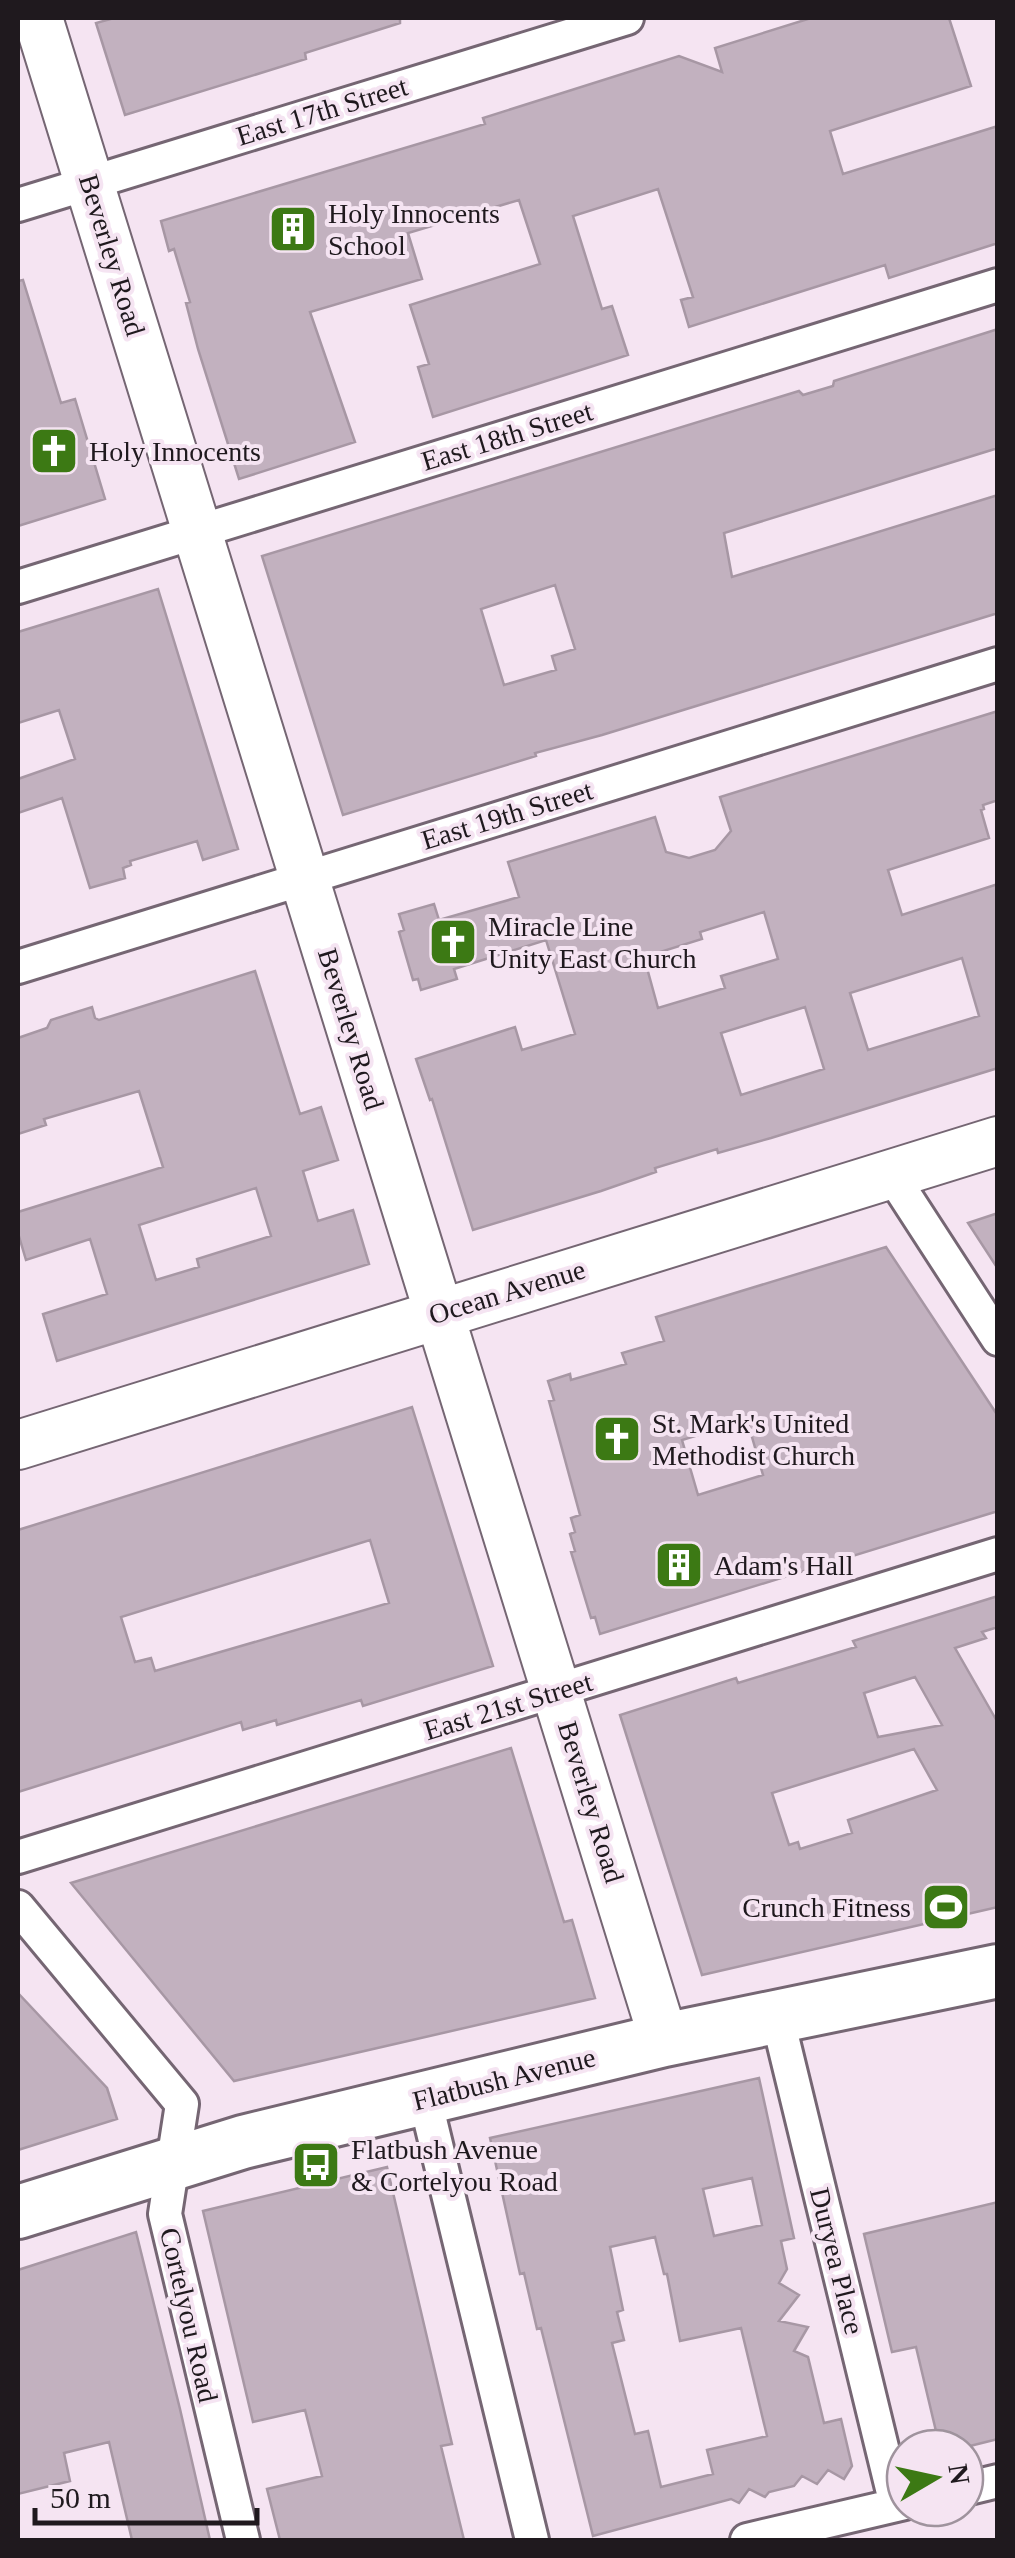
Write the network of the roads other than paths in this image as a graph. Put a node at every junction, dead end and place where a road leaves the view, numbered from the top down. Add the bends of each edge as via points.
1 (38, 18) edge
2 (627, 18) edge
3 (89, 182) junction
4 (18, 205) edge
5 (998, 285) edge
6 (197, 531) junction
7 (18, 587) edge
8 (998, 664) edge
9 (305, 878) junction
10 (18, 966) edge
11 (998, 1140) edge
12 (891, 1174) junction
13 (440, 1313) junction
14 (998, 1338) edge
15 (18, 1445) edge
16 (998, 1554) edge
17 (557, 1691) junction
18 (18, 1857) edge
19 (18, 1907) edge
20 (998, 1971) edge
21 (777, 2016) junction
22 (664, 2040) junction
23 (425, 2099) junction
24 (174, 2163) junction
25 (18, 2212) edge
26 (885, 2444) edge
27 (885, 2508) edge
28 (243, 2540) edge
29 (532, 2540) edge
30 (747, 2540) edge

1 - 3 street, Beverley Road
2 - 3 street, East 17th Street
3 - 4 street, East 17th Street
3 - 6 street, Beverley Road
5 - 6 street, East 18th Street
6 - 7 street, East 18th Street
6 - 9 street, Beverley Road
8 - 9 street, East 19th Street
9 - 10 street, East 19th Street
9 - 13 street, Beverley Road
11 - 12 street, Ocean Avenue
12 - 13 street, Ocean Avenue
12 - 14 street
13 - 15 street, Ocean Avenue
13 - 17 street, Beverley Road
16 - 17 street, East 21st Street
17 - 18 street, East 21st Street
17 - 22 street, Beverley Road
19 - 24 street, Cortelyou Road via 182,2104
20 - 21 main road, Flatbush Avenue
21 - 22 main road, Flatbush Avenue
21 - 26 street, Duryea Place
22 - 23 main road, Flatbush Avenue
23 - 24 main road, Flatbush Avenue
23 - 29 street
24 - 25 main road, Flatbush Avenue
24 - 28 street, Cortelyou Road via 166,2214
27 - 30 street

